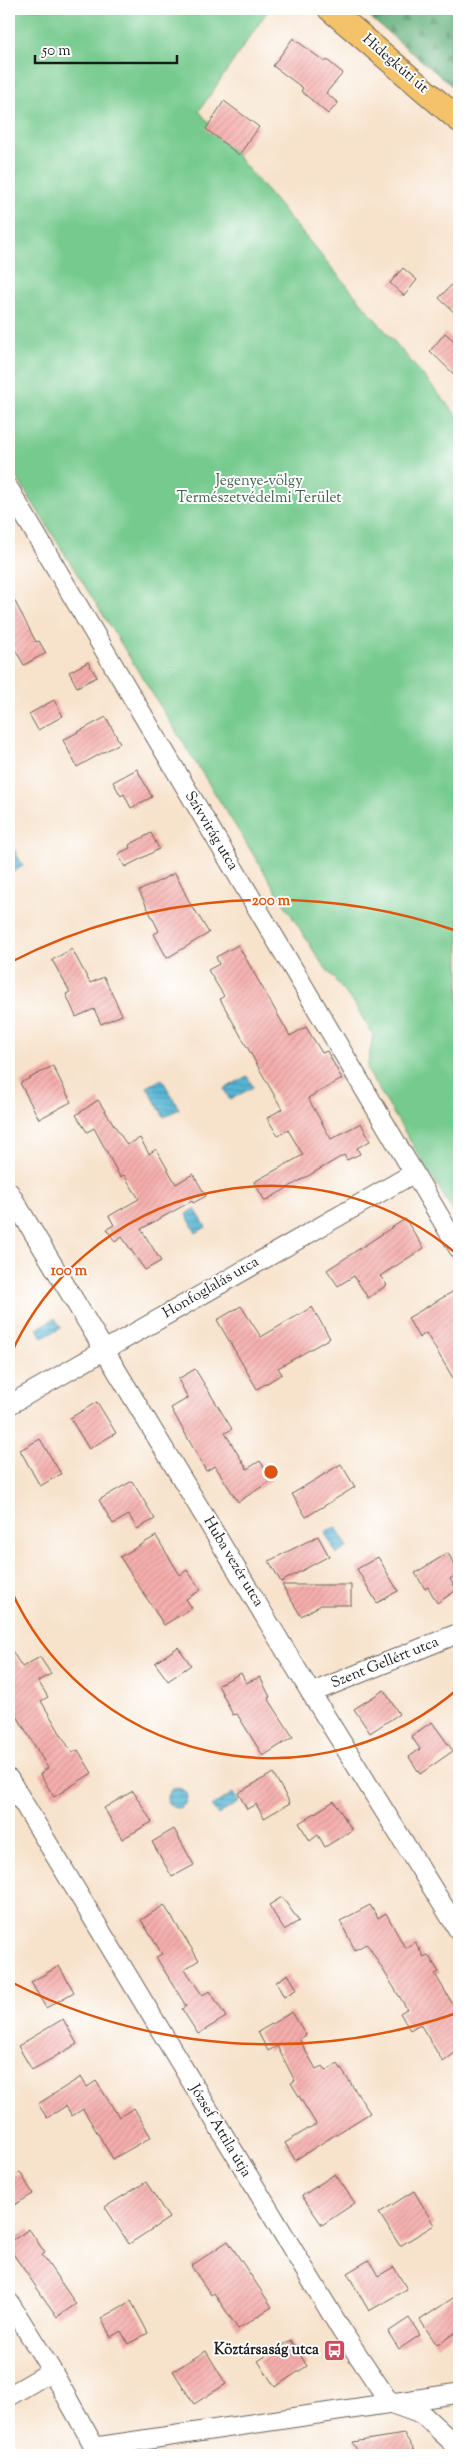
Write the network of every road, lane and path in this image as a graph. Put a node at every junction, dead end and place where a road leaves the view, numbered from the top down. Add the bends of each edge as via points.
1 (330, 9) edge
2 (459, 120) edge
3 (9, 489) edge
4 (414, 1173) junction
5 (9, 1192) edge
6 (459, 1250) edge
7 (104, 1349) junction
8 (9, 1405) edge
9 (459, 1633) edge
10 (312, 1693) junction
11 (9, 1779) edge
12 (459, 1931) edge
13 (9, 2302) edge
14 (52, 2371) junction
15 (459, 2393) edge
16 (9, 2396) edge
17 (390, 2403) junction
18 (98, 2451) edge
19 (459, 2455) edge

1 - 2 main road, Hidegkúti út
3 - 4 street, Szívvirág utca
4 - 6 street, Szívvirág utca
4 - 7 street, Honfoglalás utca
5 - 7 street, Huba vezér utca
7 - 8 street, Honfoglalás utca
7 - 10 street, Huba vezér utca
9 - 10 street, Szent Gellért utca
10 - 12 street, Huba vezér utca
11 - 17 street, József Attila útja via 343,2333
13 - 14 street
14 - 16 street
14 - 18 street
15 - 17 street
17 - 18 street
17 - 19 street via 423,2415 450,2440

